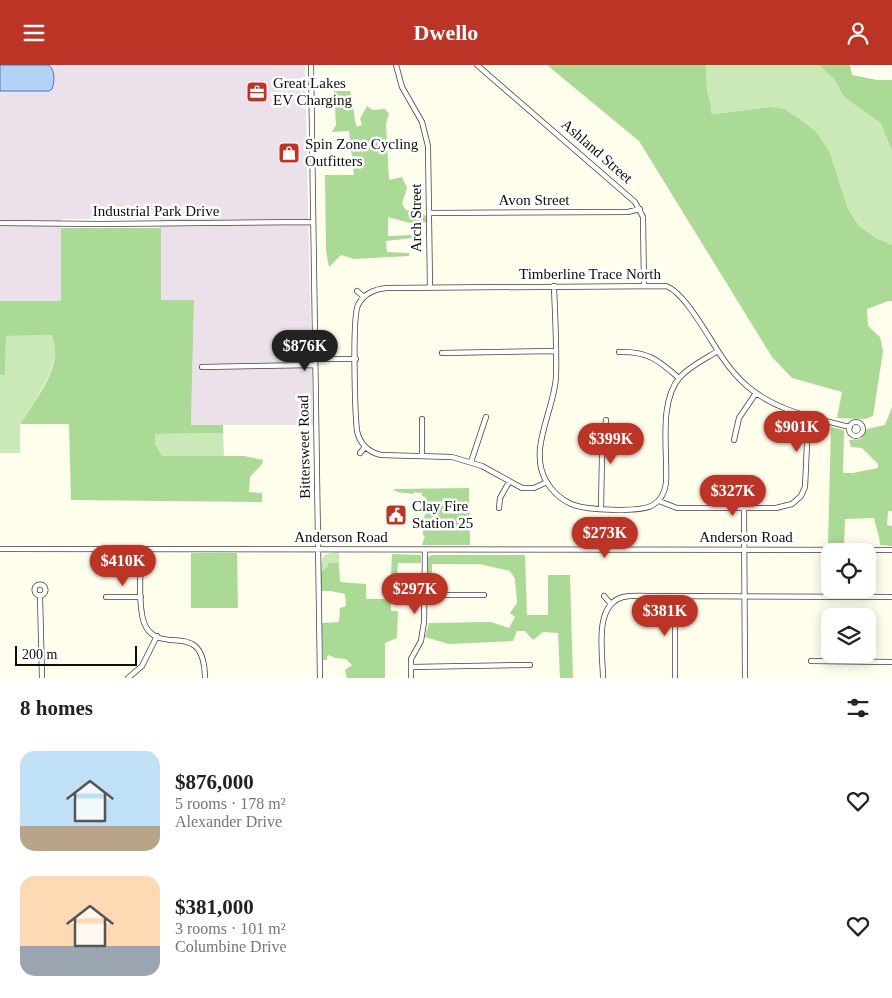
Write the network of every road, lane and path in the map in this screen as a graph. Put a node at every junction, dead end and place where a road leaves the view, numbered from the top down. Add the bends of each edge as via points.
1 (311, 65) edge
2 (396, 65) edge
3 (477, 65) edge
4 (640, 209) junction
5 (428, 213) junction
6 (313, 222) junction
7 (0, 223) edge
8 (644, 285) junction
9 (554, 286) junction
10 (430, 288) junction
11 (357, 291) dead end
12 (364, 297) junction
13 (555, 351) junction
14 (718, 351) junction
15 (619, 352) dead end
16 (442, 353) dead end
17 (315, 359) junction
18 (356, 359) junction
19 (315, 365) junction
20 (202, 367) dead end
21 (679, 378) junction
22 (756, 393) junction
23 (486, 417) dead end
24 (813, 417) junction
25 (422, 419) dead end
26 (606, 420) dead end
27 (850, 427) dead end
28 (734, 440) dead end
29 (365, 447) junction
30 (360, 453) dead end
31 (422, 455) junction
32 (471, 462) junction
33 (509, 482) junction
34 (547, 482) junction
35 (800, 498) junction
36 (658, 501) junction
37 (803, 504) dead end
38 (499, 508) dead end
39 (744, 508) junction
40 (602, 509) junction
41 (0, 549) edge
42 (141, 549) junction
43 (318, 549) junction
44 (745, 549) junction
45 (425, 550) junction
46 (892, 550) edge
47 (425, 595) junction
48 (484, 595) dead end
49 (40, 596) junction
50 (675, 596) junction
51 (745, 596) junction
52 (106, 597) dead end
53 (141, 597) junction
54 (604, 597) dead end
55 (892, 597) edge
56 (612, 603) junction
57 (157, 636) junction
58 (202, 645) dead end
59 (198, 649) junction
60 (811, 661) dead end
61 (892, 662) edge
62 (530, 665) dead end
63 (411, 667) junction
64 (131, 677) edge
65 (42, 678) edge
66 (205, 678) edge
67 (320, 678) edge
68 (411, 678) edge
69 (603, 678) edge
70 (675, 678) edge
71 (745, 678) edge

1 - 6 street, Bittersweet Road
2 - 5 street, Arch Street via 402,87 422,122 427,140
3 - 4 street, Ashland Street
4 - 5 street, Avon Street via 628,212
4 - 8 street via 644,221
5 - 10 street, Arch Street
6 - 7 street, Industrial Park Drive
6 - 17 street, Bittersweet Road
8 - 9 street, Timberline Trace North
8 - 14 street, Timberline Trace North via 666,286 678,292
9 - 10 street, Timberline Trace North
9 - 13 street
10 - 12 street, Timberline Trace North via 379,289
11 - 12 street
12 - 18 street via 356,313
13 - 16 street
13 - 34 street via 554,394 539,453
14 - 21 street
14 - 22 street, Timberline Trace North via 736,375
15 - 21 street via 650,355
17 - 18 street
17 - 19 street, Bittersweet Road
18 - 29 street via 357,431
19 - 20 street
19 - 43 street, Bittersweet Road
21 - 36 street via 668,401 666,483
22 - 24 street, Timberline Trace North via 780,407
22 - 28 street via 739,419
23 - 32 street
24 - 27 street, Timberline Trace North
24 - 35 street via 807,444 806,482
25 - 31 street
26 - 40 street
29 - 30 street
29 - 31 street via 381,455
31 - 32 street
32 - 33 street
33 - 34 street via 528,489
33 - 38 street via 500,498
34 - 40 street via 558,496 572,504
35 - 37 street
35 - 39 street via 785,507
36 - 39 street via 677,508
36 - 40 street via 645,508
39 - 44 street
41 - 42 street, Anderson Road
42 - 43 street, Anderson Road
42 - 53 street
43 - 45 street, Anderson Road
43 - 67 street, Bittersweet Road
44 - 45 street, Anderson Road
44 - 46 street, Anderson Road
44 - 51 street
45 - 47 street
47 - 48 street
47 - 63 street via 421,638 412,656
49 - 49 street via 35,591 39,585 46,590
49 - 65 street
50 - 51 street
50 - 56 street via 626,597
50 - 70 street
51 - 55 street
51 - 71 street
52 - 53 street
53 - 57 street via 144,624
54 - 56 street
56 - 69 street via 602,622
57 - 59 street via 183,640
57 - 64 street via 142,666
58 - 59 street
59 - 66 street via 204,661
60 - 61 street
62 - 63 street
63 - 68 street

